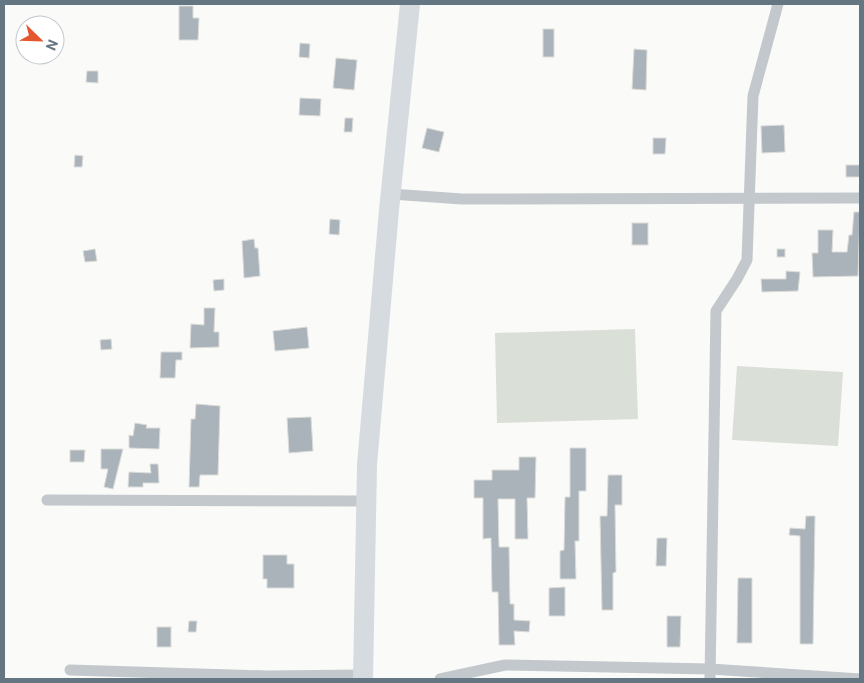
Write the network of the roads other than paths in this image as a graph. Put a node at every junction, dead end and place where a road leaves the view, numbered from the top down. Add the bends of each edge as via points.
1 (410, 4) edge
2 (778, 4) edge
3 (391, 194) junction
4 (750, 198) junction
5 (860, 198) edge
6 (47, 500) dead end
7 (366, 501) junction
8 (70, 670) dead end
9 (710, 674) edge
10 (363, 677) edge
11 (440, 679) edge
12 (860, 679) edge

1 - 3 highway
2 - 4 street via 753,96
3 - 4 street via 462,200
3 - 7 highway
4 - 5 street
4 - 9 street via 747,260 716,312
6 - 7 street
7 - 10 highway
8 - 10 street
9 - 11 street via 505,665
9 - 12 street

